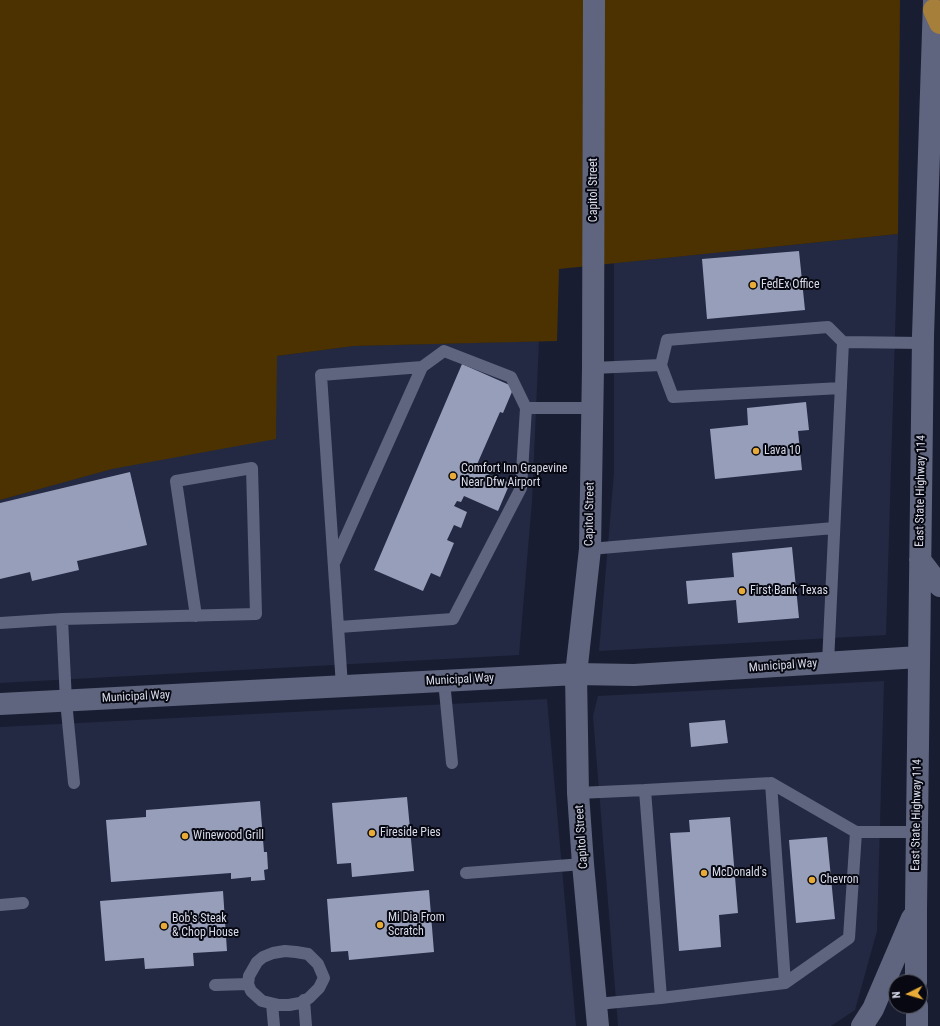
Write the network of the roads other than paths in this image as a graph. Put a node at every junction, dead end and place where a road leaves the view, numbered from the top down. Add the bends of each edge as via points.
1 (594, 0) edge
2 (936, 11) edge
3 (843, 342) junction
4 (923, 343) junction
5 (661, 365) junction
6 (422, 366) junction
7 (593, 368) junction
8 (841, 388) junction
9 (526, 408) junction
10 (592, 408) junction
11 (834, 528) junction
12 (590, 549) junction
13 (920, 560) junction
14 (334, 564) junction
15 (940, 586) edge
16 (196, 616) junction
17 (62, 619) junction
18 (0, 623) edge
19 (339, 628) junction
20 (919, 657) junction
21 (828, 663) junction
22 (576, 674) junction
23 (444, 681) junction
24 (342, 686) junction
25 (66, 700) junction
26 (0, 704) edge
27 (452, 763) dead end
28 (74, 783) dead end
29 (771, 783) junction
30 (645, 790) junction
31 (578, 792) junction
32 (856, 832) junction
33 (917, 832) junction
34 (583, 864) junction
35 (466, 873) dead end
36 (23, 903) dead end
37 (0, 905) edge
38 (916, 909) junction
39 (916, 974) edge
40 (785, 983) junction
41 (248, 984) junction
42 (215, 985) dead end
43 (662, 998) junction
44 (304, 1000) junction
45 (272, 1004) junction
46 (597, 1004) junction
47 (916, 1014) edge
48 (274, 1026) edge
49 (306, 1026) edge
50 (598, 1026) edge
51 (862, 1026) edge
52 (917, 1026) edge

1 - 7 street, Capitol Street
2 - 4 street, East State Highway 114
3 - 4 lane
3 - 5 lane via 828,327 667,340
3 - 8 lane
4 - 13 street, East State Highway 114
5 - 7 lane
5 - 8 lane via 673,397
6 - 9 lane via 444,350 511,378
6 - 14 lane
6 - 14 lane via 321,375
7 - 10 street, Capitol Street
8 - 11 lane
9 - 10 lane
9 - 19 lane via 521,488 453,619
10 - 12 street, Capitol Street
11 - 12 lane
11 - 21 lane
12 - 22 street, Capitol Street
13 - 15 street
13 - 20 street, East State Highway 114
14 - 19 lane
16 - 16 lane via 256,614 252,468 176,481
16 - 17 lane
17 - 18 lane
17 - 25 lane
19 - 24 lane
20 - 21 street, Municipal Way
20 - 33 street, East State Highway 114
21 - 22 street, Municipal Way via 634,675
22 - 23 street, Municipal Way
22 - 31 street, Capitol Street
23 - 24 street, Municipal Way
23 - 27 lane
24 - 25 street, Municipal Way
25 - 26 street, Municipal Way
25 - 28 lane
29 - 30 lane
29 - 32 lane
29 - 40 lane
30 - 31 lane
30 - 43 lane
31 - 34 street, Capitol Street
32 - 33 lane
32 - 40 lane via 849,938
33 - 38 street, East State Highway 114
34 - 35 lane
34 - 46 street, Capitol Street
36 - 37 lane
38 - 39 street, East State Highway 114
38 - 51 street via 874,1009
40 - 43 lane
41 - 42 lane
41 - 44 lane via 252,969 263,957 285,951 308,954 318,964 324,978 319,988
41 - 45 lane via 257,997
43 - 46 lane
44 - 45 lane via 289,1005
44 - 49 lane
45 - 48 lane
46 - 50 street, Capitol Street
47 - 52 street

